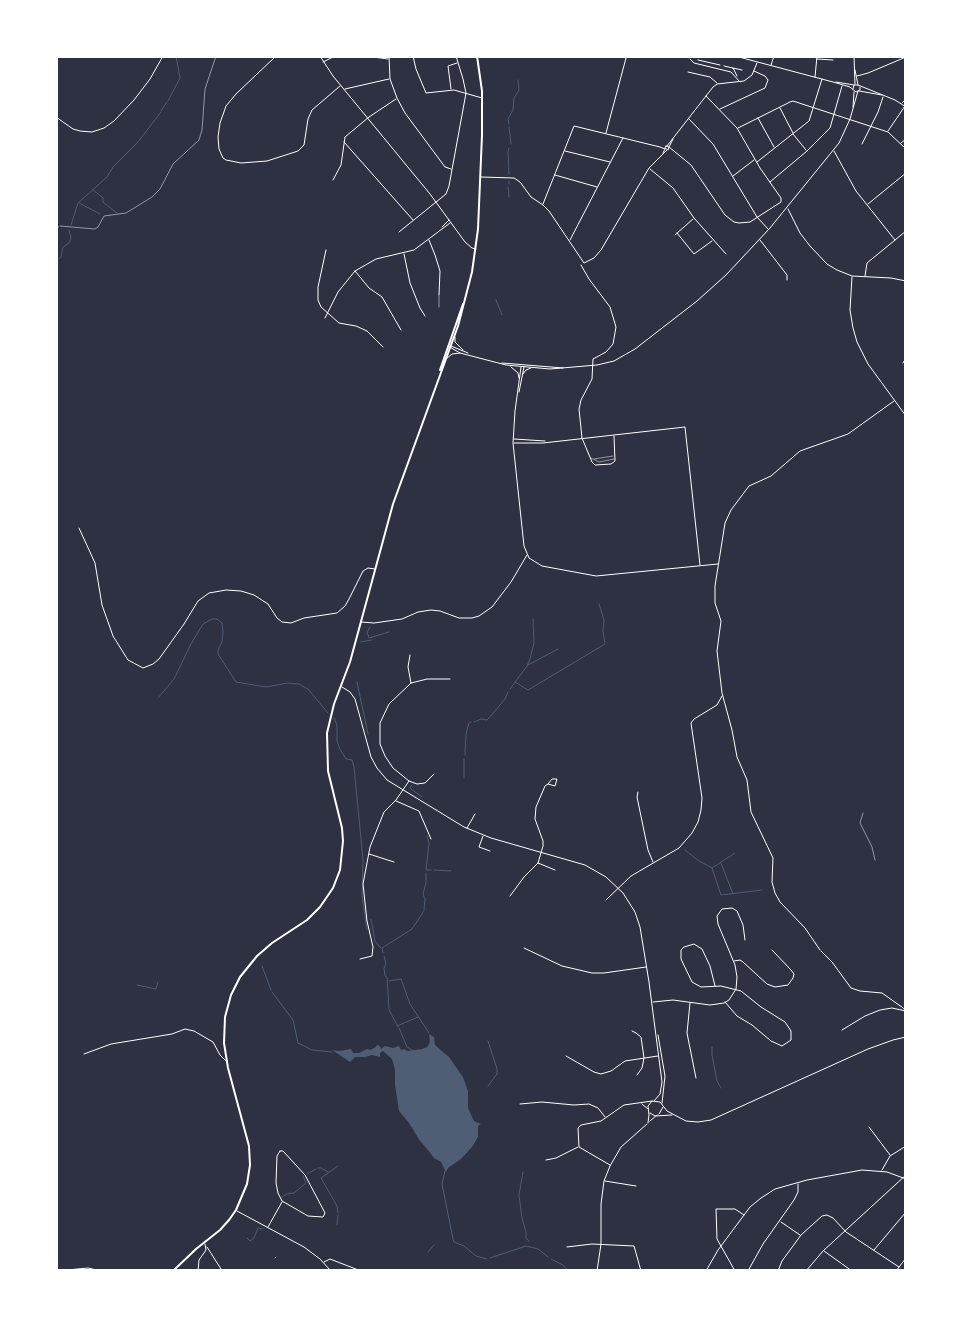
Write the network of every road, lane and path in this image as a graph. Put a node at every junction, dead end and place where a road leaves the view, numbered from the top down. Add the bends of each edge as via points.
1 (163, 56) edge
2 (216, 56) edge
3 (276, 56) edge
4 (320, 56) edge
5 (335, 56) edge
6 (366, 56) edge
7 (389, 56) edge
8 (413, 56) edge
9 (456, 56) edge
10 (477, 56) edge
11 (620, 56) edge
12 (735, 56) edge
13 (774, 56) edge
14 (854, 56) edge
15 (906, 57) edge
16 (817, 58) edge
17 (389, 59) junction
18 (690, 59) dead end
19 (698, 60) dead end
20 (833, 60) dead end
21 (323, 62) junction
22 (757, 62) junction
23 (458, 63) junction
24 (720, 65) dead end
25 (724, 66) dead end
26 (770, 66) junction
27 (733, 68) junction
28 (855, 69) junction
29 (742, 70) dead end
30 (754, 71) junction
31 (688, 72) dead end
32 (858, 76) junction
33 (737, 77) junction
34 (815, 78) junction
35 (390, 79) junction
36 (822, 79) junction
37 (740, 83) junction
38 (717, 84) junction
39 (843, 84) junction
40 (341, 85) junction
41 (855, 85) junction
42 (859, 86) junction
43 (344, 89) junction
44 (452, 90) junction
45 (854, 90) junction
46 (858, 91) junction
47 (466, 93) junction
48 (884, 95) junction
49 (706, 96) junction
50 (397, 98) junction
51 (482, 98) junction
52 (906, 99) edge
53 (901, 104) junction
54 (779, 107) junction
55 (905, 107) edge
56 (814, 108) junction
57 (719, 110) junction
58 (852, 110) junction
59 (834, 114) junction
60 (56, 117) edge
61 (368, 117) junction
62 (758, 118) junction
63 (689, 119) junction
64 (850, 119) junction
65 (871, 126) junction
66 (737, 128) junction
67 (888, 132) junction
68 (606, 133) junction
69 (793, 134) junction
70 (624, 138) junction
71 (906, 139) edge
72 (344, 142) junction
73 (862, 144) dead end
74 (901, 144) junction
75 (667, 148) junction
76 (774, 148) junction
77 (906, 149) edge
78 (564, 150) junction
79 (807, 151) junction
80 (834, 151) junction
81 (756, 161) junction
82 (611, 162) junction
83 (649, 168) junction
84 (452, 169) junction
85 (906, 173) edge
86 (555, 175) junction
87 (481, 176) junction
88 (733, 176) junction
89 (333, 180) dead end
90 (770, 182) junction
91 (598, 187) junction
92 (436, 202) junction
93 (542, 205) junction
94 (867, 205) junction
95 (788, 208) junction
96 (757, 217) junction
97 (694, 218) junction
98 (449, 220) junction
99 (413, 221) junction
100 (450, 223) junction
101 (58, 227) joint
102 (442, 228) junction
103 (56, 230) edge
104 (769, 230) junction
105 (906, 231) edge
106 (399, 232) dead end
107 (428, 240) junction
108 (713, 240) junction
109 (760, 240) junction
110 (895, 240) junction
111 (569, 241) junction
112 (468, 245) junction
113 (477, 246) junction
114 (476, 249) junction
115 (326, 250) dead end
116 (404, 254) junction
117 (726, 254) dead end
118 (581, 265) dead end
119 (355, 271) junction
120 (852, 276) junction
121 (865, 277) junction
122 (787, 280) dead end
123 (906, 281) edge
124 (439, 295) joint
125 (466, 296) junction
126 (438, 307) dead end
127 (326, 313) junction
128 (425, 316) dead end
129 (325, 318) dead end
130 (401, 330) dead end
131 (455, 334) junction
132 (383, 347) dead end
133 (450, 347) junction
134 (465, 352) junction
135 (460, 353) junction
136 (470, 355) junction
137 (446, 360) junction
138 (499, 363) junction
139 (523, 364) junction
140 (592, 366) junction
141 (511, 367) junction
142 (522, 368) junction
143 (531, 368) junction
144 (566, 368) junction
145 (523, 374) junction
146 (519, 381) junction
147 (436, 384) junction
148 (517, 400) junction
149 (894, 401) junction
150 (906, 416) edge
151 (614, 435) junction
152 (582, 438) junction
153 (513, 439) junction
154 (545, 441) junction
155 (513, 443) junction
156 (616, 454) junction
157 (590, 457) junction
158 (592, 460) junction
159 (79, 528) dead end
160 (527, 555) junction
161 (718, 564) junction
162 (700, 566) junction
163 (375, 569) junction
164 (361, 622) junction
165 (410, 655) dead end
166 (450, 679) dead end
167 (411, 683) junction
168 (342, 686) junction
169 (722, 694) junction
170 (434, 774) dead end
171 (409, 781) junction
172 (548, 784) dead end
173 (404, 790) junction
174 (638, 792) dead end
175 (396, 800) junction
176 (863, 813) dead end
177 (475, 814) dead end
178 (467, 828) junction
179 (483, 835) junction
180 (431, 839) dead end
181 (490, 851) dead end
182 (541, 852) junction
183 (368, 854) junction
184 (875, 860) dead end
185 (394, 862) dead end
186 (653, 862) junction
187 (538, 863) junction
188 (555, 870) dead end
189 (618, 888) junction
190 (510, 896) dead end
191 (606, 900) joint
192 (601, 902) dead end
193 (745, 940) dead end
194 (524, 948) dead end
195 (772, 950) dead end
196 (360, 959) dead end
197 (733, 961) junction
198 (647, 966) junction
199 (715, 986) junction
200 (736, 989) junction
201 (652, 1002) junction
202 (690, 1002) junction
203 (725, 1002) junction
204 (906, 1011) edge
205 (842, 1030) dead end
206 (632, 1031) dead end
207 (906, 1037) edge
208 (84, 1054) dead end
209 (660, 1055) junction
210 (566, 1056) dead end
211 (644, 1058) junction
212 (227, 1062) junction
213 (637, 1075) dead end
214 (696, 1078) dead end
215 (653, 1101) junction
216 (641, 1103) junction
217 (520, 1104) dead end
218 (662, 1105) junction
219 (648, 1110) junction
220 (658, 1115) junction
221 (673, 1115) junction
222 (605, 1118) junction
223 (648, 1123) junction
224 (869, 1127) dead end
225 (906, 1139) edge
226 (906, 1146) edge
227 (579, 1147) junction
228 (890, 1156) junction
229 (546, 1160) dead end
230 (610, 1166) junction
231 (882, 1170) junction
232 (906, 1175) edge
233 (904, 1178) edge
234 (604, 1181) junction
235 (798, 1182) junction
236 (636, 1186) dead end
237 (282, 1201) junction
238 (236, 1210) junction
239 (906, 1212) edge
240 (744, 1216) junction
241 (780, 1221) junction
242 (267, 1228) junction
243 (845, 1231) junction
244 (801, 1236) junction
245 (205, 1243) junction
246 (602, 1244) junction
247 (721, 1245) junction
248 (207, 1246) junction
249 (567, 1247) dead end
250 (874, 1250) junction
251 (823, 1251) junction
252 (906, 1258) edge
253 (323, 1262) junction
254 (899, 1267) junction
255 (220, 1270) edge
256 (56, 1271) edge
257 (101, 1271) edge
258 (173, 1271) edge
259 (198, 1271) edge
260 (331, 1271) edge
261 (361, 1271) edge
262 (597, 1271) edge
263 (641, 1271) edge
264 (706, 1271) edge
265 (735, 1271) edge
266 (748, 1271) edge
267 (778, 1271) edge
268 (806, 1271) edge
269 (852, 1271) edge
270 (896, 1271) edge

1 - 60 street via 150,79 122,114 104,128 89,132 73,129
2 - 101 lane via 206,89 200,140 173,164 152,197 126,214 104,216 95,230
3 - 40 street via 226,106 218,137 219,149 226,160 241,163 268,161 298,151 304,145 312,110
4 - 21 street
5 - 21 street
6 - 17 street
7 - 17 street
8 - 44 street via 426,93
9 - 23 street
10 - 51 main road
11 - 68 street via 626,58
12 - 22 street
13 - 26 street
14 - 28 street
15 - 32 street
16 - 20 street
16 - 34 street
17 - 35 street
18 - 33 street via 694,63 731,72
19 - 24 street
21 - 40 street
22 - 26 street
22 - 30 street
23 - 44 street via 448,66
23 - 47 street
25 - 27 street
26 - 34 street
27 - 29 street
27 - 33 street
28 - 32 street
28 - 41 street
30 - 37 street
30 - 57 street via 768,80 765,88
31 - 38 street via 710,77
32 - 42 street
33 - 37 street
34 - 36 street
35 - 43 street
35 - 50 street
36 - 39 street
36 - 56 street
37 - 38 street
38 - 49 street
39 - 41 street
39 - 45 street
39 - 59 street
40 - 43 street
41 - 42 street
41 - 45 street
42 - 46 street
42 - 48 street
43 - 61 street
44 - 47 street
45 - 46 street
45 - 58 street
46 - 48 street
46 - 58 street
47 - 51 street
47 - 84 street
48 - 53 street
48 - 65 street
49 - 57 street
49 - 63 street
50 - 61 street
50 - 84 street via 406,116 444,167
51 - 87 main road
52 - 53 street
53 - 55 street
54 - 56 street via 792,101
54 - 62 street
54 - 69 street
55 - 67 street
56 - 59 street
56 - 69 street via 809,121
57 - 66 street
58 - 64 street
59 - 64 street
59 - 79 street via 830,128
61 - 72 street via 348,134
61 - 92 street
62 - 66 street
62 - 76 street
63 - 75 street
63 - 88 street via 713,144
64 - 65 street
64 - 80 street
65 - 67 street
65 - 73 street
66 - 81 street
67 - 74 street
68 - 70 street
68 - 78 street via 574,126
69 - 76 street
69 - 79 street
70 - 75 street
70 - 82 street
71 - 74 street
72 - 89 street via 341,164
72 - 99 street
74 - 77 street
75 - 83 street
75 - 96 street via 691,165 729,218 739,224
76 - 81 street
78 - 82 street
78 - 86 street
79 - 90 street
80 - 94 street
80 - 95 street
81 - 88 street
81 - 90 street
82 - 91 street
83 - 97 street via 673,188
83 - 111 street via 594,258 583,263
84 - 92 street via 447,190
85 - 94 street
86 - 91 street
86 - 93 street
87 - 93 street via 514,178
87 - 113 main road
88 - 96 street
90 - 96 street via 782,200
91 - 111 street
92 - 98 street
92 - 99 street
93 - 111 street
94 - 110 street
95 - 104 street
95 - 120 street via 800,233 822,259
96 - 104 street
97 - 108 street
97 - 108 street via 676,234 694,254
98 - 100 street
98 - 102 street
99 - 106 street
100 - 102 street
100 - 112 street
101 - 103 street
102 - 107 street
104 - 109 street
105 - 110 street
107 - 116 street
107 - 124 street via 439,266
108 - 117 street
109 - 122 street via 787,275
109 - 140 street via 726,275 651,338 619,358
110 - 121 street via 868,263
112 - 113 street
112 - 114 street
113 - 114 main road
114 - 125 main road
115 - 127 street via 318,298
116 - 119 street via 376,259
116 - 128 street via 410,282
118 - 140 street via 607,303 615,322 615,339 610,349 593,359
119 - 127 street via 343,283
119 - 130 street via 369,288 382,297
120 - 121 street
120 - 149 street via 850,302 855,335 864,358
121 - 123 street
124 - 126 lane
125 - 131 main road
125 - 133 main road
127 - 129 street
127 - 132 street via 339,323 367,331
131 - 133 main road
131 - 134 street via 455,342
133 - 134 street
133 - 135 street
133 - 137 main road
133 - 147 main road
134 - 136 street
135 - 136 street
135 - 137 street via 452,354
136 - 138 street
137 - 147 main road
138 - 139 street
138 - 141 street
139 - 142 street
139 - 144 street
140 - 144 street
140 - 152 street via 592,380 579,409
141 - 142 street
141 - 146 street via 518,373
142 - 143 street
142 - 145 street
142 - 146 street
143 - 144 street
143 - 145 street
145 - 148 street
146 - 148 street
147 - 163 main road via 393,504
148 - 153 street
149 - 150 street
149 - 161 street via 848,434 800,451 771,476 749,486 725,524
151 - 152 street
151 - 156 street
151 - 162 street via 685,427
152 - 154 street
152 - 157 street
153 - 154 street
153 - 155 street
154 - 155 street
155 - 160 street
156 - 157 street via 614,462 597,465
156 - 158 lane
156 - 158 lane via 611,461
157 - 158 lane
159 - 163 street via 95,563 102,605 113,636 128,660 143,668 159,659 198,601 209,593 226,590 254,595 268,604 282,622 291,623 336,613 345,606 363,571
160 - 162 street via 542,566 591,576
160 - 164 street via 492,607 479,616 459,618 432,610 397,620
161 - 162 street
161 - 169 street via 714,596 720,621 717,653
163 - 164 main road
164 - 168 main road
165 - 167 street
166 - 167 street
167 - 171 street via 389,704 379,730 385,756 393,768
168 - 173 street via 355,699 377,768 387,780
168 - 212 main road via 331,714 326,749 330,782 342,828 340,870 320,907 303,924 264,949 240,977 225,1017
169 - 186 street via 717,706 698,715 691,723 701,787 701,810 695,827 679,848
169 - 204 street via 736,757 747,780 751,812 773,858 774,893 849,986 860,992 882,994
170 - 171 street via 425,783
171 - 173 street
172 - 182 street via 540,795 535,813 543,841
173 - 175 street
173 - 178 street
174 - 186 street
175 - 180 street via 420,811
175 - 183 street via 384,812
176 - 184 lane via 860,823
177 - 178 street
178 - 179 street
179 - 181 street via 478,847
179 - 182 street
182 - 187 street
182 - 189 street via 585,865
183 - 185 street
183 - 196 street via 363,884 373,947 372,956
186 - 189 street
187 - 188 street
187 - 190 street
189 - 191 street
189 - 198 street via 636,915
191 - 192 lane
193 - 197 street via 737,911 722,909 717,916 718,924
194 - 198 street via 562,966 592,973
195 - 197 street via 794,974 788,985 775,987 767,984 740,960
197 - 200 street
198 - 201 street
199 - 199 street via 701,987 692,982 681,959 684,947 694,944 702,949
199 - 200 street
200 - 203 street
200 - 203 street via 785,1022 792,1031 791,1040 780,1046 737,1016
201 - 202 street
201 - 209 street
202 - 203 street via 710,1006
202 - 214 street via 687,1033
204 - 205 street via 880,1010
206 - 211 street via 641,1037
207 - 221 street via 868,1049 711,1120 692,1122
208 - 212 street via 110,1044 185,1029 213,1042
209 - 211 street
209 - 215 street via 662,1087
209 - 218 street via 665,1082
210 - 211 street via 601,1074 625,1061
211 - 213 street
212 - 238 main road via 250,1146 247,1184
215 - 216 street
215 - 218 street
215 - 219 street
216 - 219 street
216 - 222 street via 624,1106
217 - 222 street via 589,1104 598,1108
218 - 220 street
218 - 221 street
219 - 220 street via 652,1115
219 - 223 street
220 - 221 street
220 - 223 street
222 - 227 street via 579,1126
223 - 230 street via 625,1142
224 - 228 street
225 - 226 street
226 - 228 street
227 - 229 street
227 - 230 street
228 - 231 street
230 - 234 street
231 - 233 street
231 - 235 street via 857,1170
232 - 233 street
233 - 243 street
234 - 236 street
234 - 246 street
235 - 240 street via 766,1194
235 - 241 street via 796,1196
237 - 237 street via 276,1183 280,1151 304,1175 325,1216 308,1216
237 - 242 street
238 - 242 street
238 - 245 main road
239 - 250 street
240 - 247 street
240 - 247 street via 735,1209 716,1209 717,1237
241 - 244 street
241 - 266 street
242 - 253 street via 304,1247
243 - 244 street via 833,1218 824,1215
243 - 250 street
243 - 251 street
244 - 267 street
245 - 248 street
245 - 258 main road
246 - 249 street
246 - 262 street
246 - 263 street via 634,1246
247 - 264 street
247 - 265 street
248 - 255 street
248 - 259 street via 199,1260
250 - 254 street
251 - 268 street
251 - 269 street
252 - 254 street
253 - 260 street
253 - 261 street via 330,1259
254 - 270 street
256 - 257 street via 88,1268

